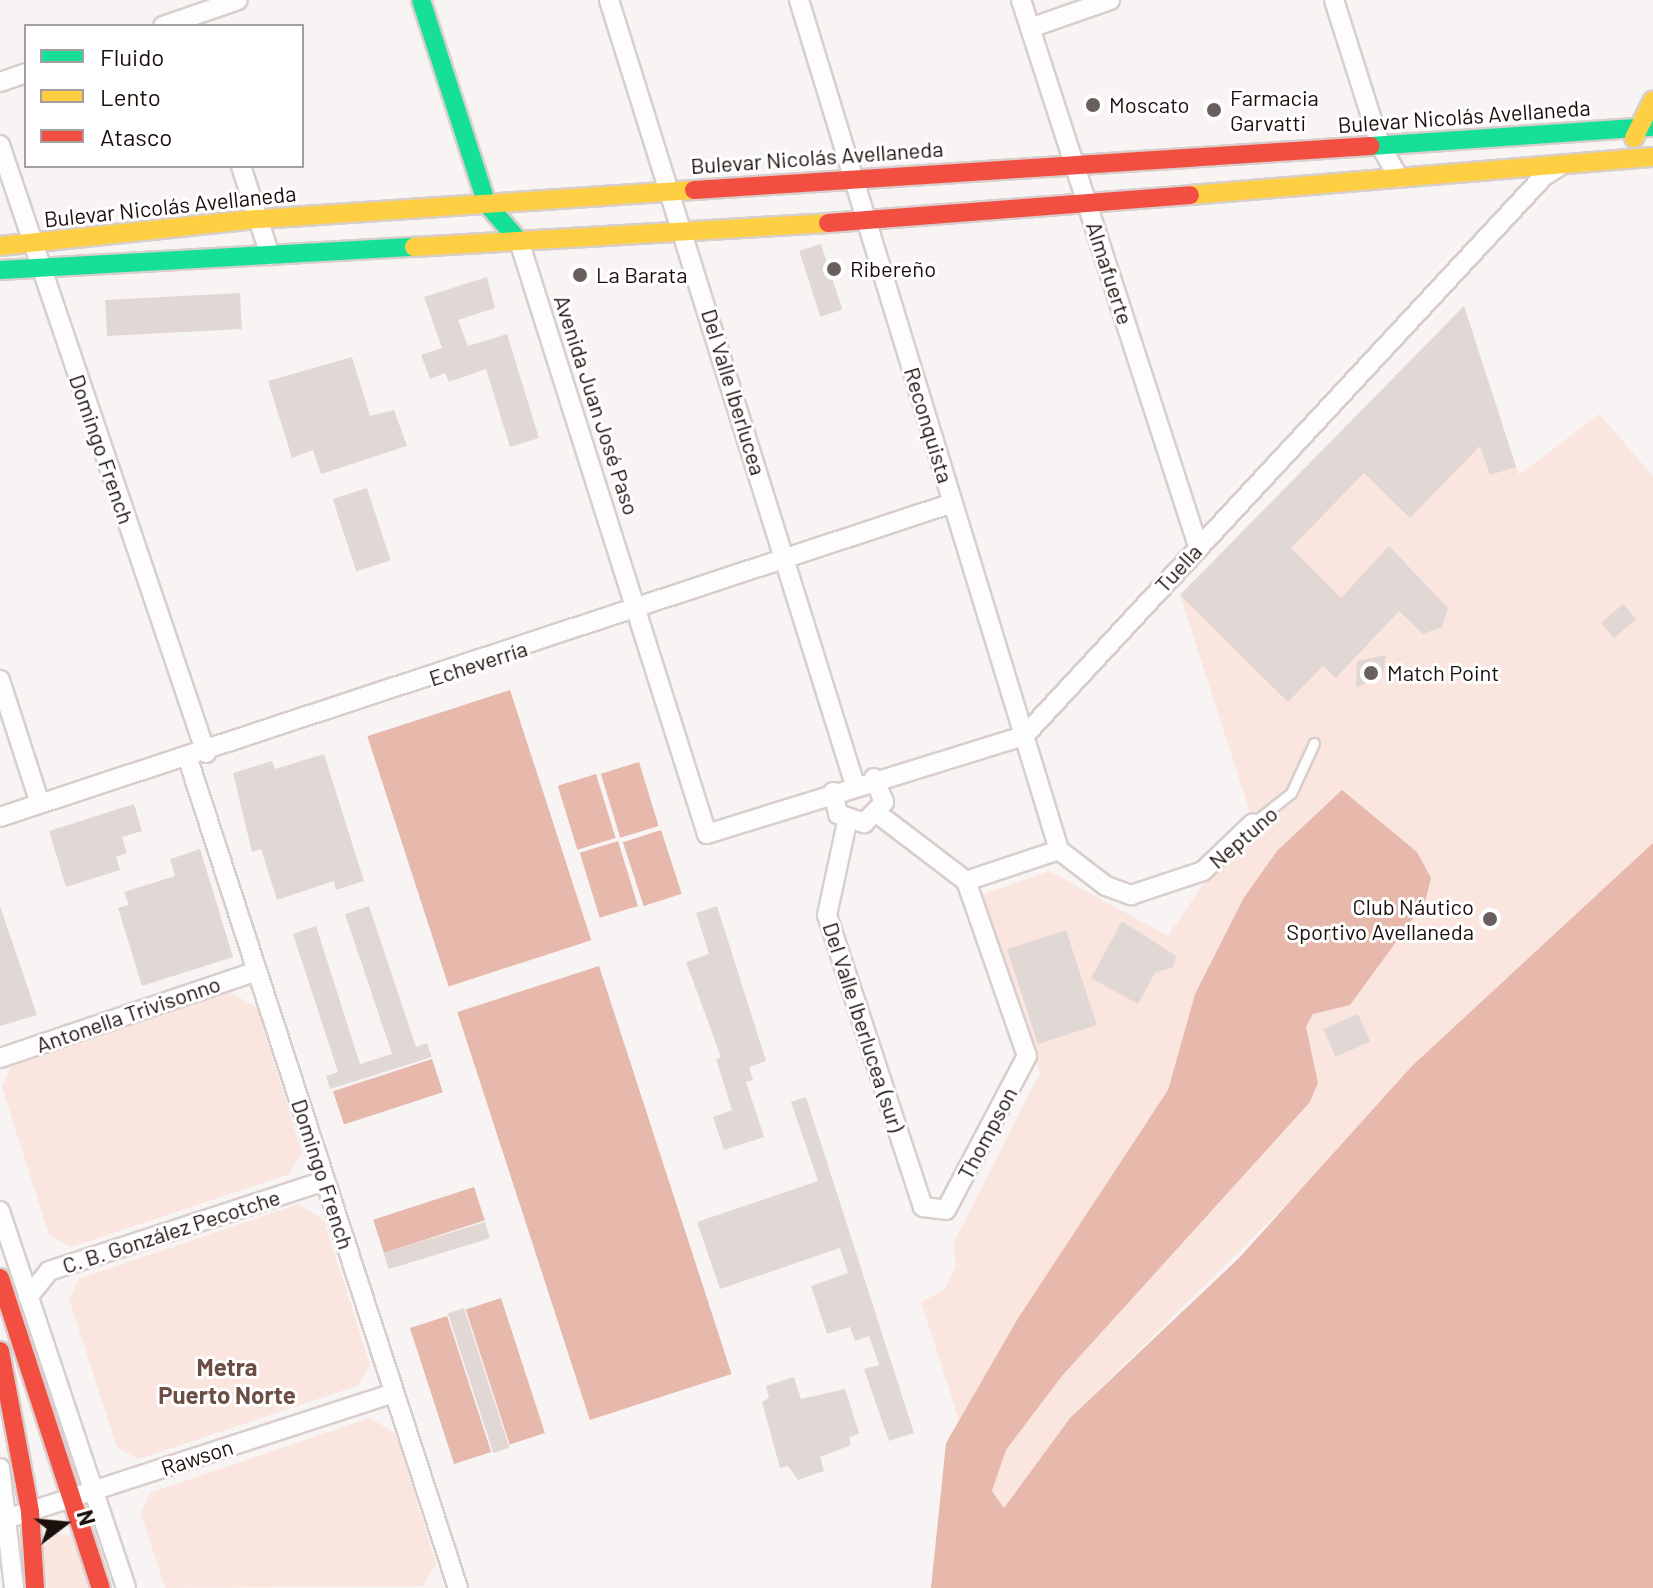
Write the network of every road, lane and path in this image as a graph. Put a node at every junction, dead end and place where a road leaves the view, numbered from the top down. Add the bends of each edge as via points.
1 (238, 0) edge
2 (421, 0) edge
3 (609, 0) edge
4 (799, 0) edge
5 (1021, 0) edge
6 (1110, 0) edge
7 (1334, 0) edge
8 (192, 14) edge
9 (168, 24) edge
10 (1030, 28) junction
11 (24, 74) edge
12 (0, 82) edge
13 (1653, 100) edge
14 (1646, 128) edge
15 (0, 145) edge
16 (1380, 145) junction
17 (1653, 157) edge
18 (1626, 159) junction
19 (1564, 164) junction
20 (1075, 165) junction
21 (242, 168) edge
22 (857, 178) junction
23 (1399, 178) junction
24 (671, 190) junction
25 (487, 204) junction
26 (1087, 204) junction
27 (259, 219) junction
28 (867, 221) junction
29 (685, 231) junction
30 (519, 241) junction
31 (32, 244) junction
32 (0, 246) edge
33 (270, 255) junction
34 (40, 268) junction
35 (0, 270) edge
36 (953, 503) junction
37 (1198, 546) junction
38 (786, 560) junction
39 (637, 610) junction
40 (0, 680) edge
41 (1024, 736) junction
42 (1314, 743) dead end
43 (197, 756) junction
44 (874, 778) junction
45 (855, 785) junction
46 (833, 792) junction
47 (40, 804) junction
48 (878, 814) junction
49 (0, 817) edge
50 (847, 822) junction
51 (1253, 823) joint
52 (1059, 850) junction
53 (966, 881) junction
54 (257, 971) junction
55 (0, 1058) edge
56 (325, 1181) junction
57 (946, 1210) joint
58 (0, 1211) edge
59 (0, 1278) edge
60 (28, 1297) junction
61 (17, 1331) junction
62 (0, 1351) edge
63 (394, 1393) junction
64 (0, 1468) edge
65 (96, 1490) junction
66 (71, 1498) junction
67 (30, 1512) junction
68 (4, 1520) edge
69 (14, 1588) edge
70 (35, 1588) edge
71 (101, 1588) edge
72 (126, 1588) edge
73 (458, 1588) edge

1 - 8 street
2 - 25 main road, Avenida Juan José Paso
3 - 24 street, Del Valle Iberlucea
4 - 22 street, Reconquista
5 - 10 street, Almafuerte
6 - 10 street
7 - 16 street
8 - 9 street
10 - 20 street, Almafuerte
11 - 12 street
13 - 14 main road
14 - 16 main road, Bulevar Nicolás Avellaneda
14 - 18 main road
15 - 31 street, Domingo French
16 - 20 main road, Bulevar Nicolás Avellaneda
16 - 23 street
17 - 18 main road
18 - 19 main road
19 - 23 main road
19 - 37 street, Tuella via 1544,176
20 - 22 main road, Bulevar Nicolás Avellaneda
20 - 26 street, Almafuerte
21 - 27 street
22 - 24 main road, Bulevar Nicolás Avellaneda
22 - 28 street, Reconquista
23 - 26 main road
24 - 25 main road, Bulevar Nicolás Avellaneda
24 - 29 street, Del Valle Iberlucea
25 - 27 main road, Bulevar Nicolás Avellaneda
25 - 30 main road, Avenida Juan José Paso
26 - 28 main road
26 - 37 street, Almafuerte
27 - 31 main road, Bulevar Nicolás Avellaneda
27 - 33 street
28 - 29 main road
28 - 36 street, Reconquista
29 - 30 main road
29 - 38 street, Del Valle Iberlucea
30 - 33 main road
30 - 39 street, Avenida Juan José Paso
31 - 32 main road, Bulevar Nicolás Avellaneda
31 - 34 street, Domingo French
33 - 34 main road
34 - 35 main road
34 - 43 street, Domingo French
36 - 38 street, Echeverría
36 - 41 street, Reconquista
37 - 41 street, Tuella
38 - 39 street, Echeverría
38 - 45 street, Del Valle Iberlucea
39 - 43 street, Echeverría
39 - 46 street, Avenida Juan José Paso via 707,834
40 - 47 street
41 - 44 street
41 - 52 street, Reconquista
42 - 51 lane, Neptuno via 1291,793
43 - 47 street, Echeverría
43 - 54 street, Domingo French
44 - 45 street
44 - 48 street via 884,802
45 - 46 street
46 - 50 street via 833,804
47 - 49 street, Echeverría
48 - 50 street via 864,823
48 - 53 street
50 - 57 street, Del Valle Iberlucea (sur) via 827,915 923,1207
51 - 52 street, Neptuno via 1203,871 1131,895 1106,886
52 - 53 street
53 - 57 street, Thompson via 1027,1056
54 - 55 street, Antonella Trivisonno
54 - 56 street, Domingo French
56 - 60 street, C. B. González Pecotche via 49,1271
56 - 63 street, Domingo French
58 - 60 street
59 - 61 main road
60 - 61 main road
60 - 65 street
61 - 66 main road
62 - 67 main road
63 - 65 street, Rawson
63 - 73 street, Domingo French
64 - 68 street
65 - 66 street, Rawson
65 - 72 street
66 - 67 street, Rawson
66 - 71 main road
67 - 68 street, Rawson
67 - 70 main road
68 - 69 street

